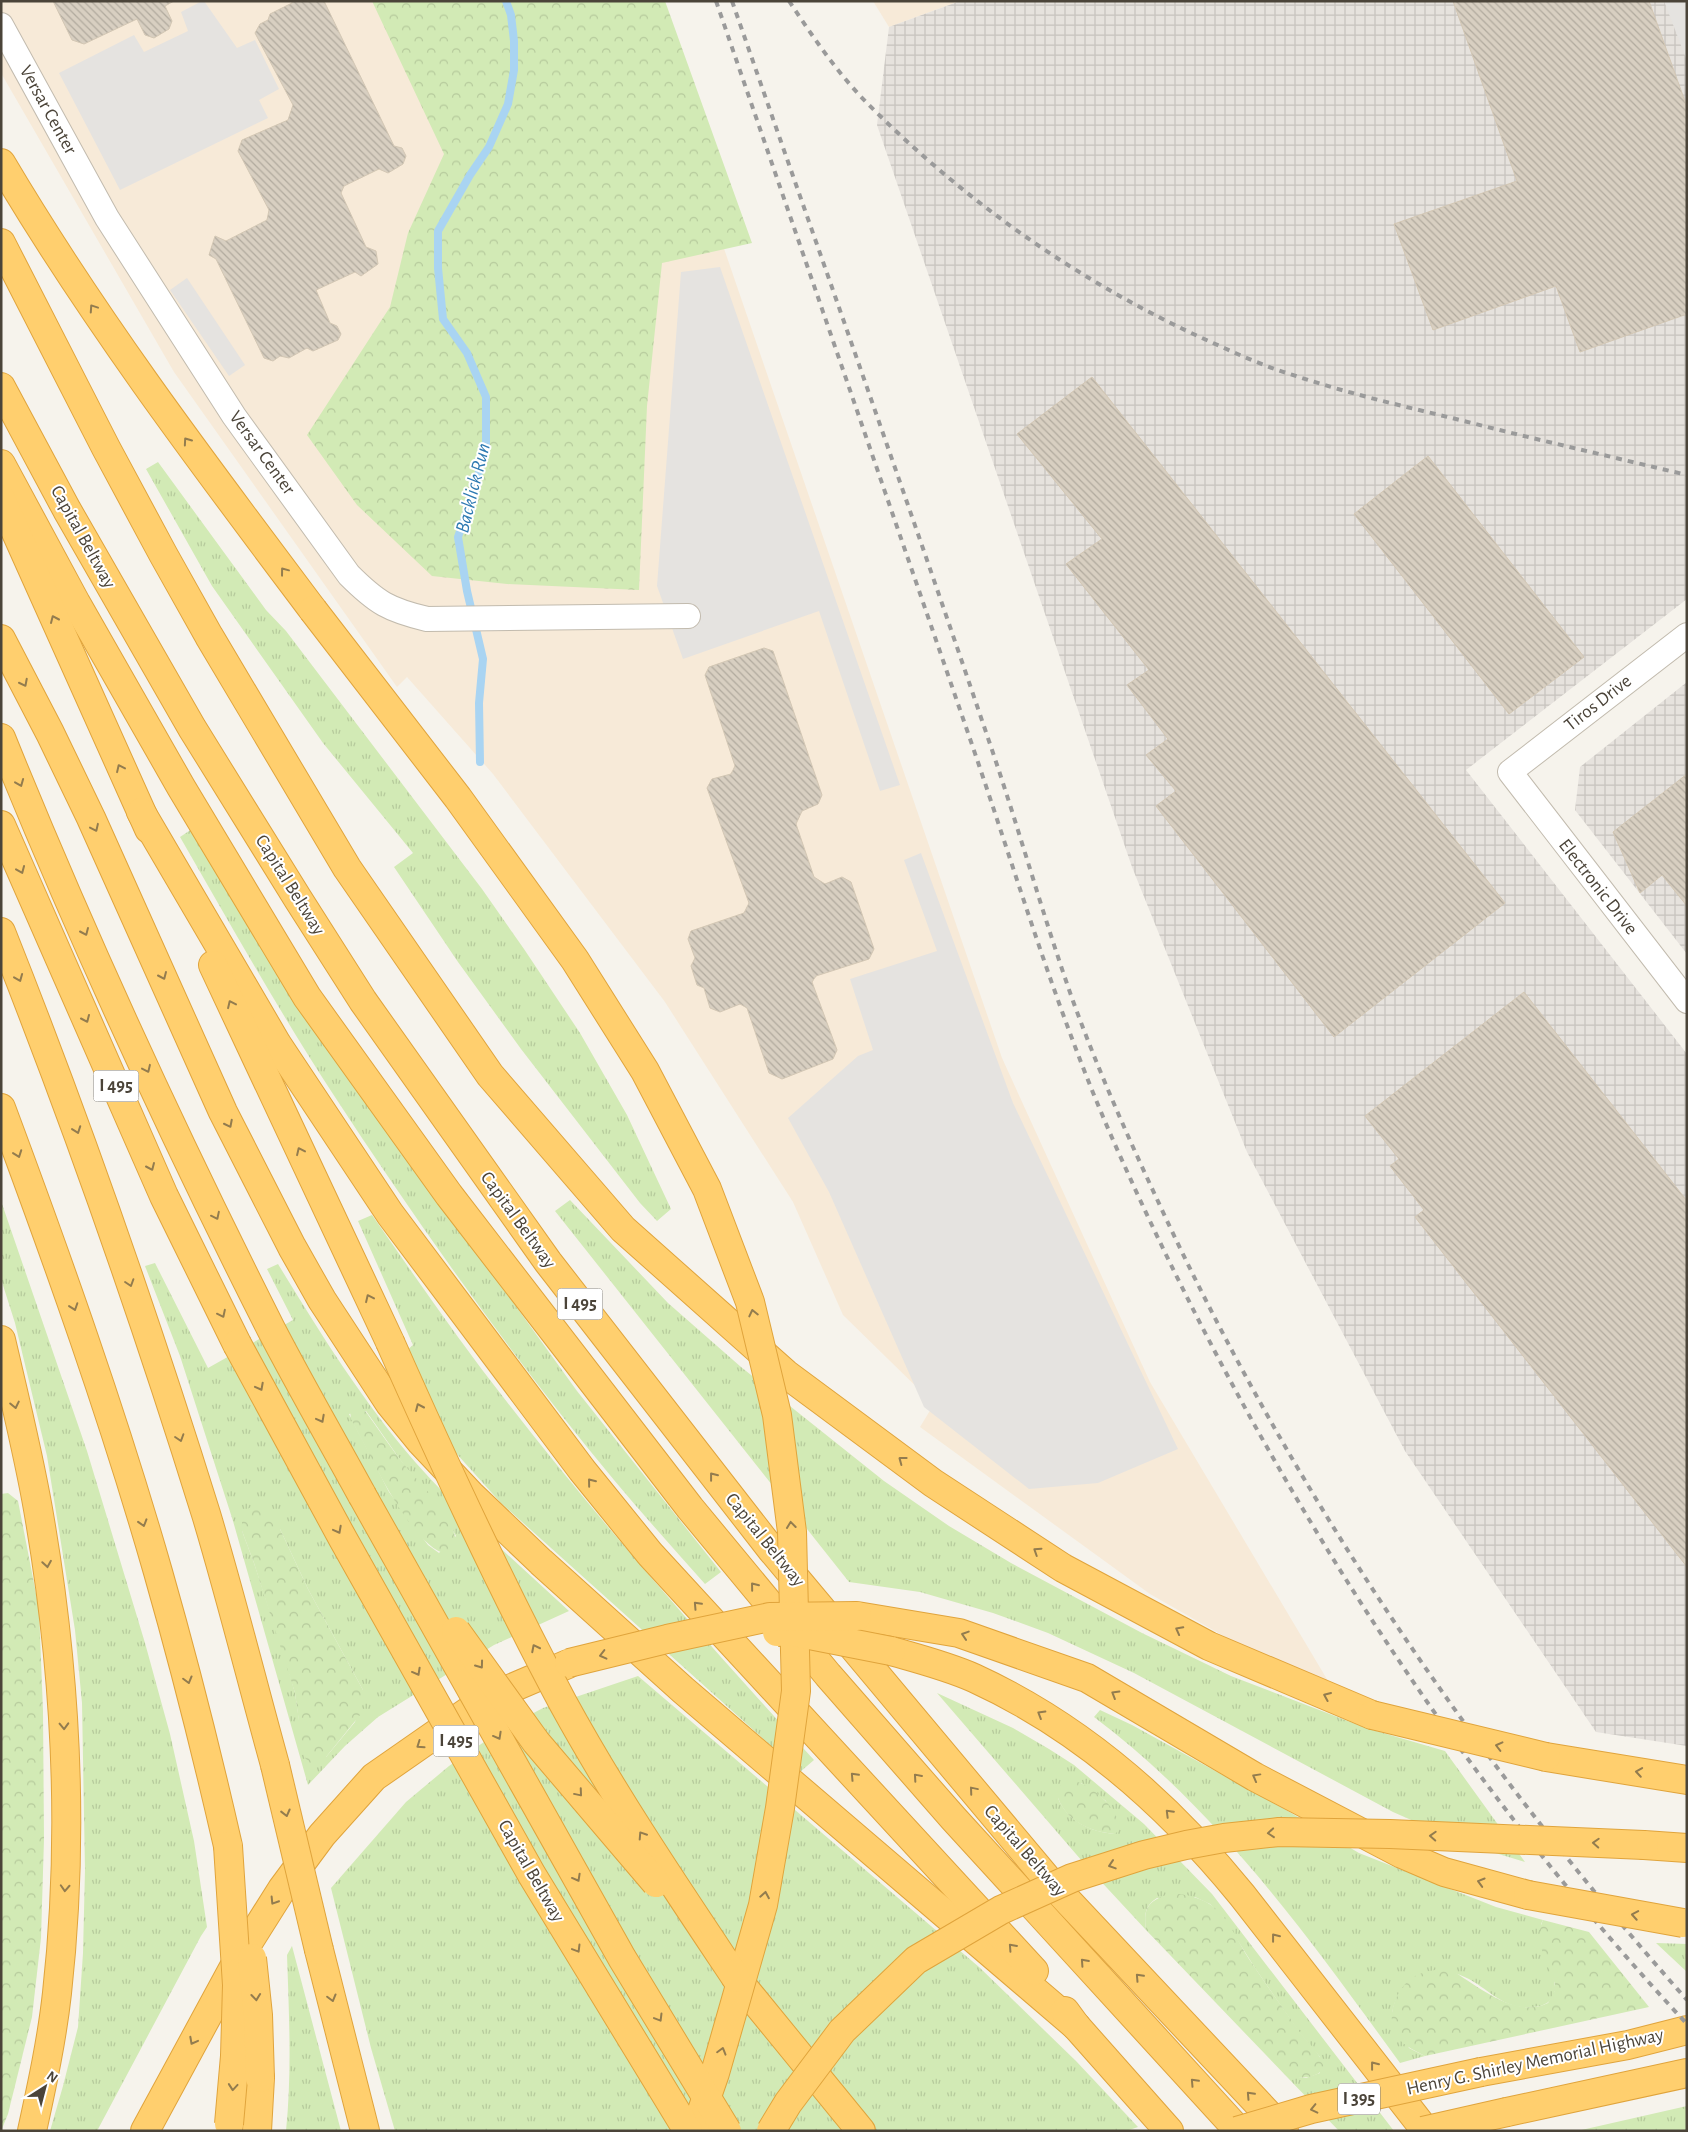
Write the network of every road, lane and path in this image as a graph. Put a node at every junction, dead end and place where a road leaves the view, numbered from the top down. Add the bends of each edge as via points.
1 (1, 25) edge
2 (1, 163) edge
3 (1, 243) edge
4 (1, 387) edge
5 (1, 464) edge
6 (1, 499) edge
7 (688, 616) dead end
8 (1687, 635) edge
9 (1, 639) edge
10 (1, 738) edge
11 (1510, 772) joint
12 (140, 812) junction
13 (1, 825) edge
14 (1, 932) edge
15 (1687, 1002) edge
16 (1, 1108) edge
17 (1, 1340) edge
18 (362, 1495) junction
19 (667, 1639) junction
20 (1687, 1780) edge
21 (228, 1846) junction
22 (1687, 1848) edge
23 (1685, 1923) edge
24 (736, 1978) junction
25 (1076, 2026) junction
26 (1687, 2030) edge
27 (1674, 2075) edge
28 (229, 2128) edge
29 (32, 2131) edge
30 (144, 2131) edge
31 (256, 2131) edge
32 (365, 2131) edge
33 (688, 2131) edge
34 (695, 2131) edge
35 (727, 2131) edge
36 (771, 2131) edge
37 (861, 2131) edge
38 (1168, 2131) edge
39 (1238, 2131) edge
40 (1284, 2131) edge
41 (1425, 2131) edge

1 - 7 street, Versar Center via 106,218 234,416 349,574 371,597 400,612 428,619
34 -> 2 highway, bridge via 716,2073 763,1905 796,1691 792,1532 777,1415 750,1302 708,1189 645,1071 558,936 458,798 200,460 45,237
20 -> 3 highway, bridge via 1546,1757 1372,1715 1209,1646 1063,1568 932,1483 786,1374 623,1229 490,1076 347,868 163,554
40 -> 4 highway, Capital Beltway / I 495 via 1049,1881 771,1549 548,1262 363,1001 293,891 187,719 67,510
39 -> 5 highway via 828,1676 690,1508 448,1195 308,997 181,787
12 -> 6 highway
8 - 11 street, Tiros Drive
9 -> 25 highway via 91,818 223,1112 322,1300 390,1404 471,1494 541,1562 683,1690
10 -> 18 highway via 134,1042 214,1213 272,1331
11 - 15 street, Electronic Drive
24 -> 12 highway, bridge via 630,1817 564,1704 503,1586
25 -> 12 highway via 1030,1966 650,1554 582,1470 390,1214 277,1044
13 -> 33 highway, Capital Beltway / I 495, bridge via 164,1196 237,1344 532,1875
14 -> 32 highway, bridge via 81,1142 206,1515 275,1765
16 -> 21 highway via 62,1274 158,1571 194,1702
17 -> 29 highway via 38,1508 55,1628 64,1724 67,1864 63,1929 49,2049
18 -> 24 highway, bridge via 536,1742
18 -> 35 highway, bridge via 622,1958
23 -> 19 highway, bridge via 1528,1895 1444,1872 1402,1854 1255,1777 1087,1678 959,1633 858,1616 770,1617
19 -> 30 highway, bridge via 569,1663 486,1699 374,1777 322,1835 282,1889 241,1954
41 -> 19 highway, bridge via 1212,1858 1166,1809 1068,1730 972,1677 891,1650 789,1631
21 -> 28 highway, bridge via 237,1985
21 -> 31 highway, bridge via 251,1950 258,2014 260,2078
22 -> 36 highway, bridge via 1280,1832 1224,1838 1144,1855 1072,1878 1001,1910 916,1960 842,2031 788,2102
24 - 37 highway, bridge
25 - 38 highway
26 -> 39 highway, Henry G. Shirley Memorial Highway / I 395, bridge via 1311,2110
27 - 41 highway, bridge

